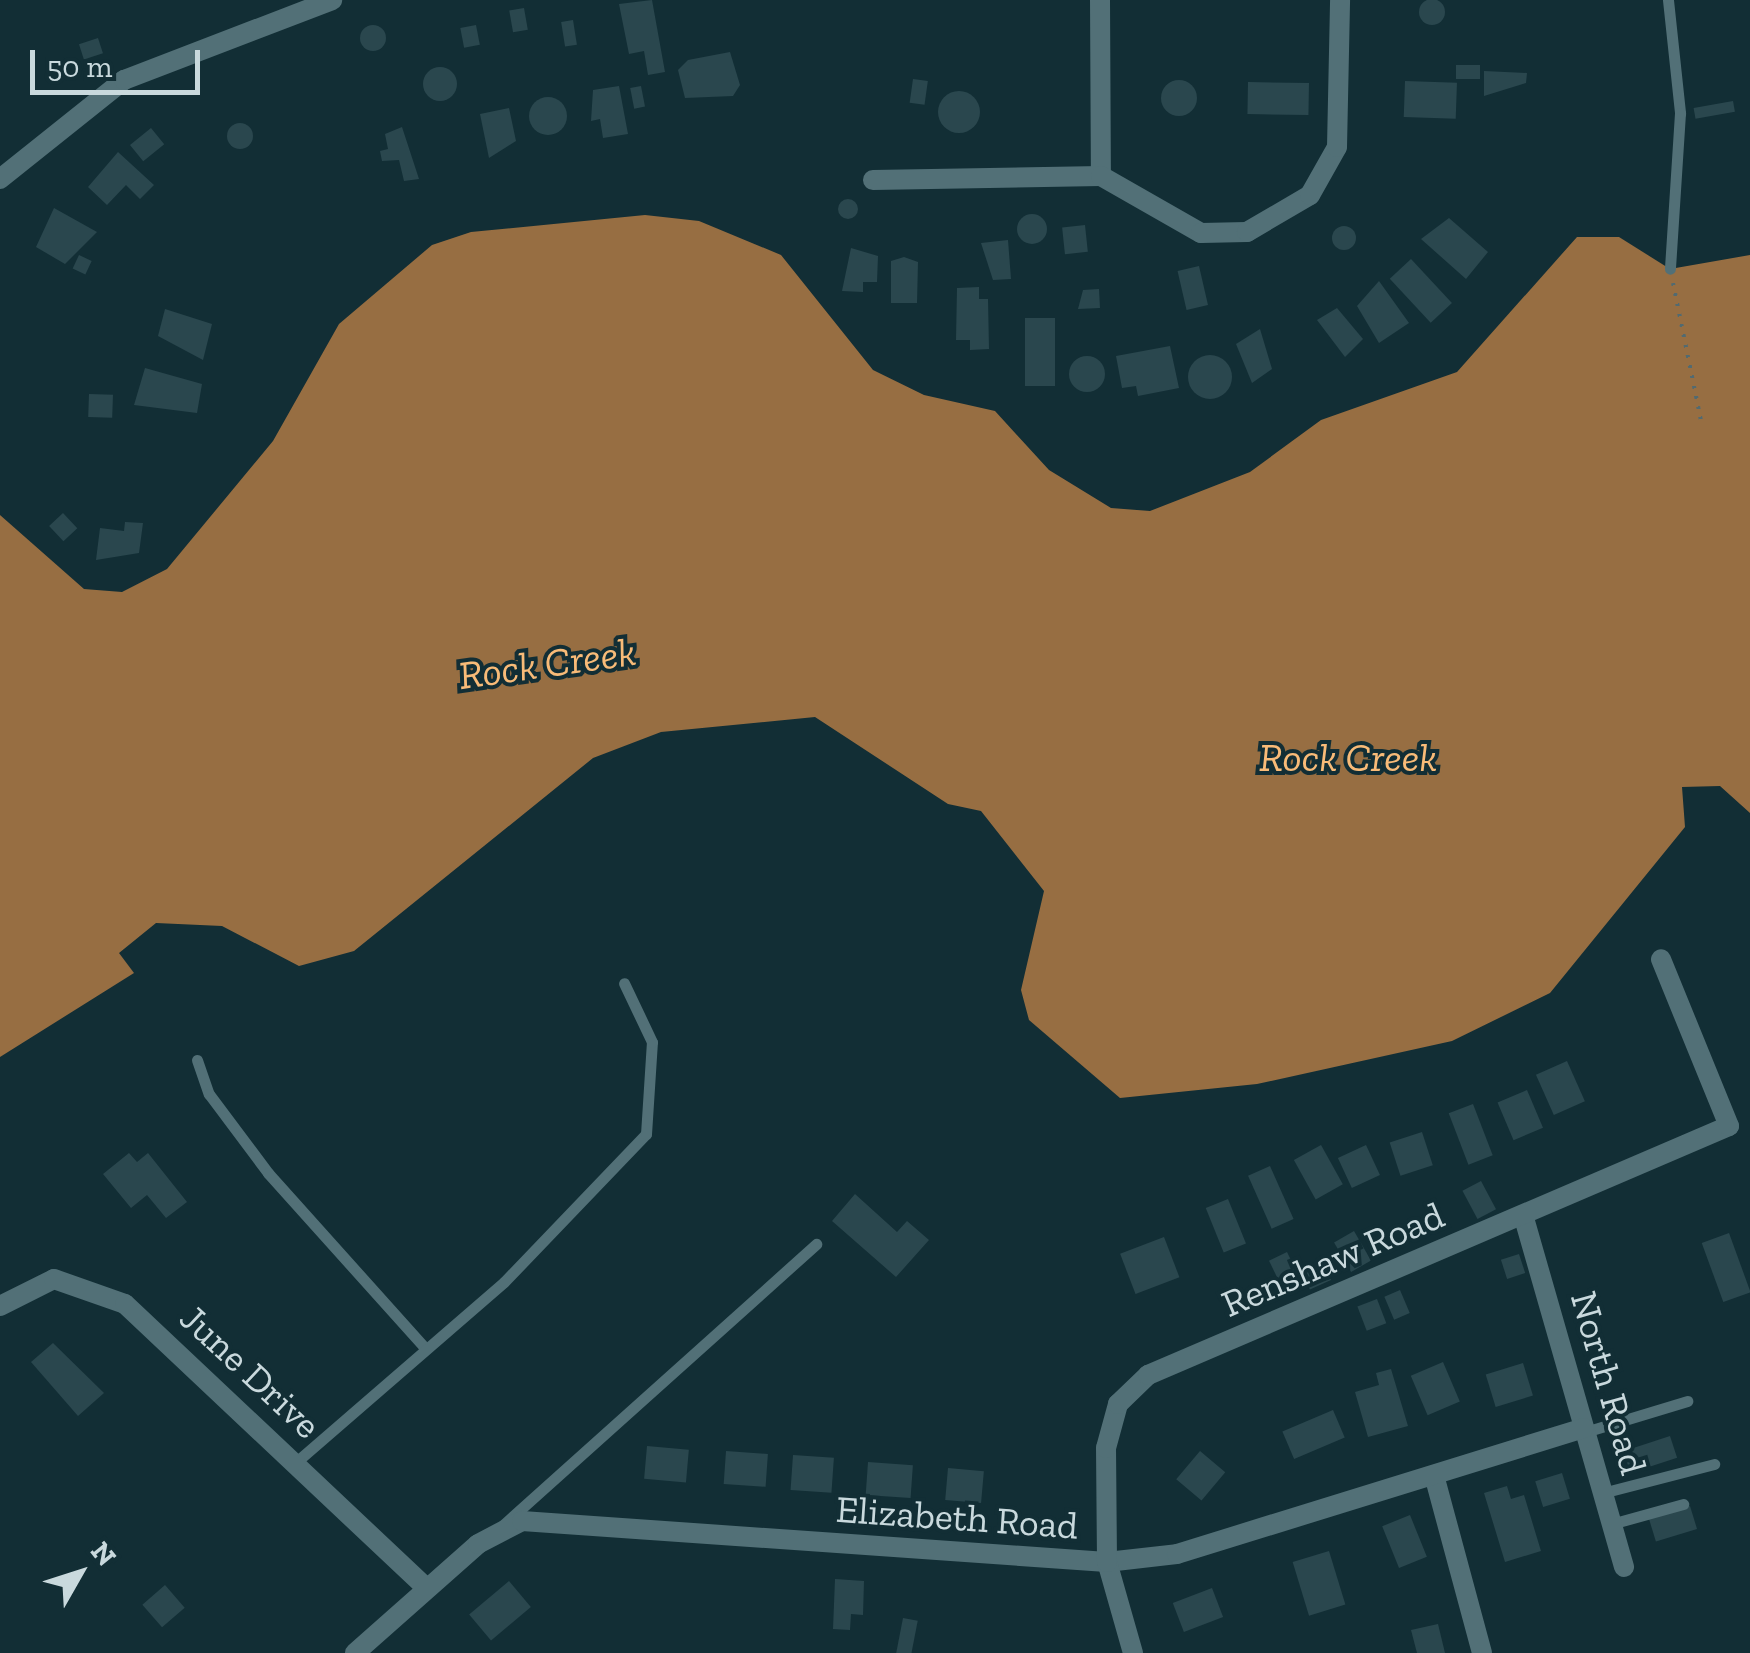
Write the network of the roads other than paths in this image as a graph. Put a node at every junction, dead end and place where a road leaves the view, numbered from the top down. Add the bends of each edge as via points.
1 (331, 0) edge
2 (1100, 0) edge
3 (1340, 0) edge
4 (1668, 0) edge
5 (1101, 176) junction
6 (0, 179) edge
7 (873, 180) dead end
8 (1670, 269) road end
9 (1661, 958) dead end
10 (624, 983) dead end
11 (198, 1060) dead end
12 (1524, 1218) junction
13 (816, 1244) dead end
14 (0, 1306) edge
15 (424, 1347) junction
16 (1687, 1401) dead end
17 (1584, 1430) junction
18 (295, 1462) junction
19 (1714, 1464) dead end
20 (1434, 1475) junction
21 (1602, 1493) junction
22 (1683, 1504) dead end
23 (1612, 1524) junction
24 (500, 1528) junction
25 (1107, 1562) junction
26 (1624, 1567) dead end
27 (426, 1588) junction
28 (355, 1653) edge
29 (1133, 1653) edge
30 (1482, 1653) edge

1 - 6 street via 124,80
2 - 5 street
3 - 5 street via 1337,147 1310,195 1247,232 1201,233
4 - 8 lane via 1680,113
5 - 7 street
9 - 12 street, Renshaw Road via 1728,1126
10 - 15 lane via 652,1042 646,1134 504,1282
11 - 15 lane via 249,1148
12 - 17 street, North Road
12 - 25 street, Renshaw Road via 1148,1375 1110,1421
13 - 24 lane
14 - 18 street, June Drive via 54,1278 125,1304
15 - 18 lane
16 - 17 lane
17 - 20 street, Elizabeth Road
17 - 21 street, North Road
18 - 27 street, June Drive
19 - 21 lane
20 - 25 street, Elizabeth Road via 1177,1554
20 - 30 street
21 - 23 street, North Road
22 - 23 lane
23 - 26 street, North Road
24 - 25 street, Elizabeth Road via 555,1521
24 - 27 street
25 - 29 street, Renshaw Road
27 - 28 street

